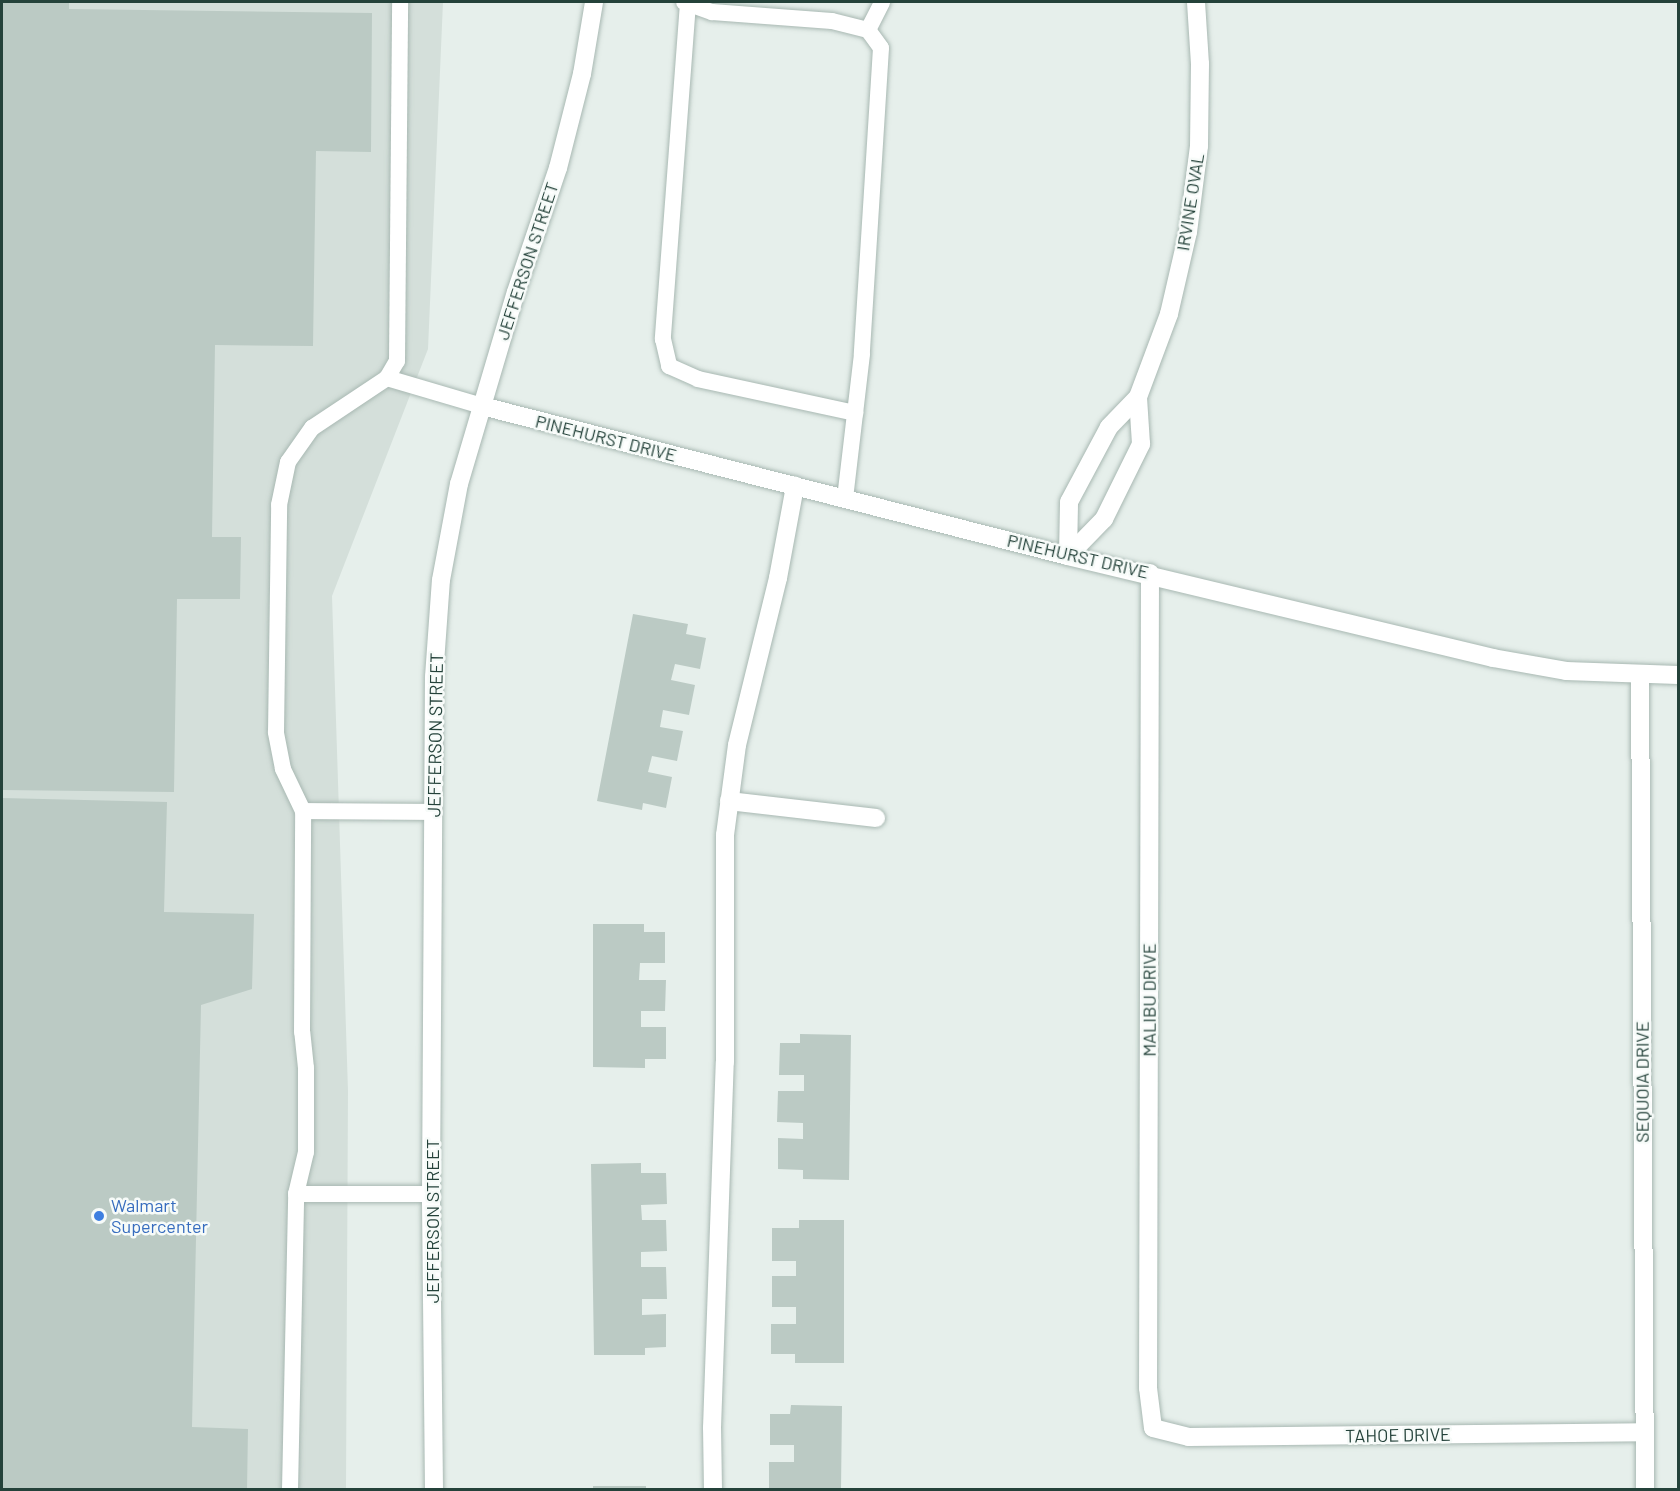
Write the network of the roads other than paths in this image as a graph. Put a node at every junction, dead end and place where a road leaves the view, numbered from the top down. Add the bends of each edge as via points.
1 (400, 2) edge
2 (594, 2) edge
3 (686, 2) edge
4 (882, 2) edge
5 (1196, 2) edge
6 (868, 30) junction
7 (387, 378) junction
8 (1138, 397) junction
9 (482, 406) junction
10 (855, 413) junction
11 (795, 486) junction
12 (845, 499) junction
13 (1068, 556) junction
14 (1150, 573) junction
15 (1640, 675) junction
16 (1678, 675) edge
17 (729, 801) junction
18 (303, 811) junction
19 (433, 812) junction
20 (876, 818) dead end
21 (296, 1194) junction
22 (431, 1194) junction
23 (1154, 1428) joint
24 (1644, 1432) junction
25 (290, 1490) edge
26 (434, 1490) edge
27 (713, 1490) edge
28 (1645, 1490) edge

1 - 7 lane via 397,361
2 - 9 street, JEFFERSON STREET via 582,74 558,168
3 - 6 lane via 712,12 832,21
3 - 10 lane via 663,339 669,366 698,379
4 - 6 lane
5 - 8 street, IRVINE OVAL via 1200,64 1198,146 1188,232 1168,314
6 - 10 lane via 881,48
7 - 9 lane
7 - 18 lane via 312,428 288,462 279,505 276,732 283,769
8 - 13 street, IRVINE OVAL via 1109,427 1069,502
8 - 13 street, IRVINE OVAL via 1141,444 1104,519
9 - 11 street, PINEHURST DRIVE
9 - 19 street, JEFFERSON STREET via 459,484 441,580 434,677
10 - 12 lane
11 - 12 street, PINEHURST DRIVE
11 - 17 street via 778,578 737,745
12 - 13 street, PINEHURST DRIVE
13 - 14 street, PINEHURST DRIVE
14 - 15 street, PINEHURST DRIVE via 1493,658 1566,670
14 - 23 street, MALIBU DRIVE via 1148,1388
15 - 16 street, PINEHURST DRIVE
15 - 24 street, SEQUOIA DRIVE
17 - 20 street
17 - 27 street via 724,835 724,1062
18 - 19 lane
18 - 21 lane via 306,1152
19 - 22 street, JEFFERSON STREET
21 - 22 lane
21 - 25 lane
22 - 26 street, JEFFERSON STREET
23 - 24 street, TAHOE DRIVE via 1188,1437
24 - 28 street, SEQUOIA DRIVE

